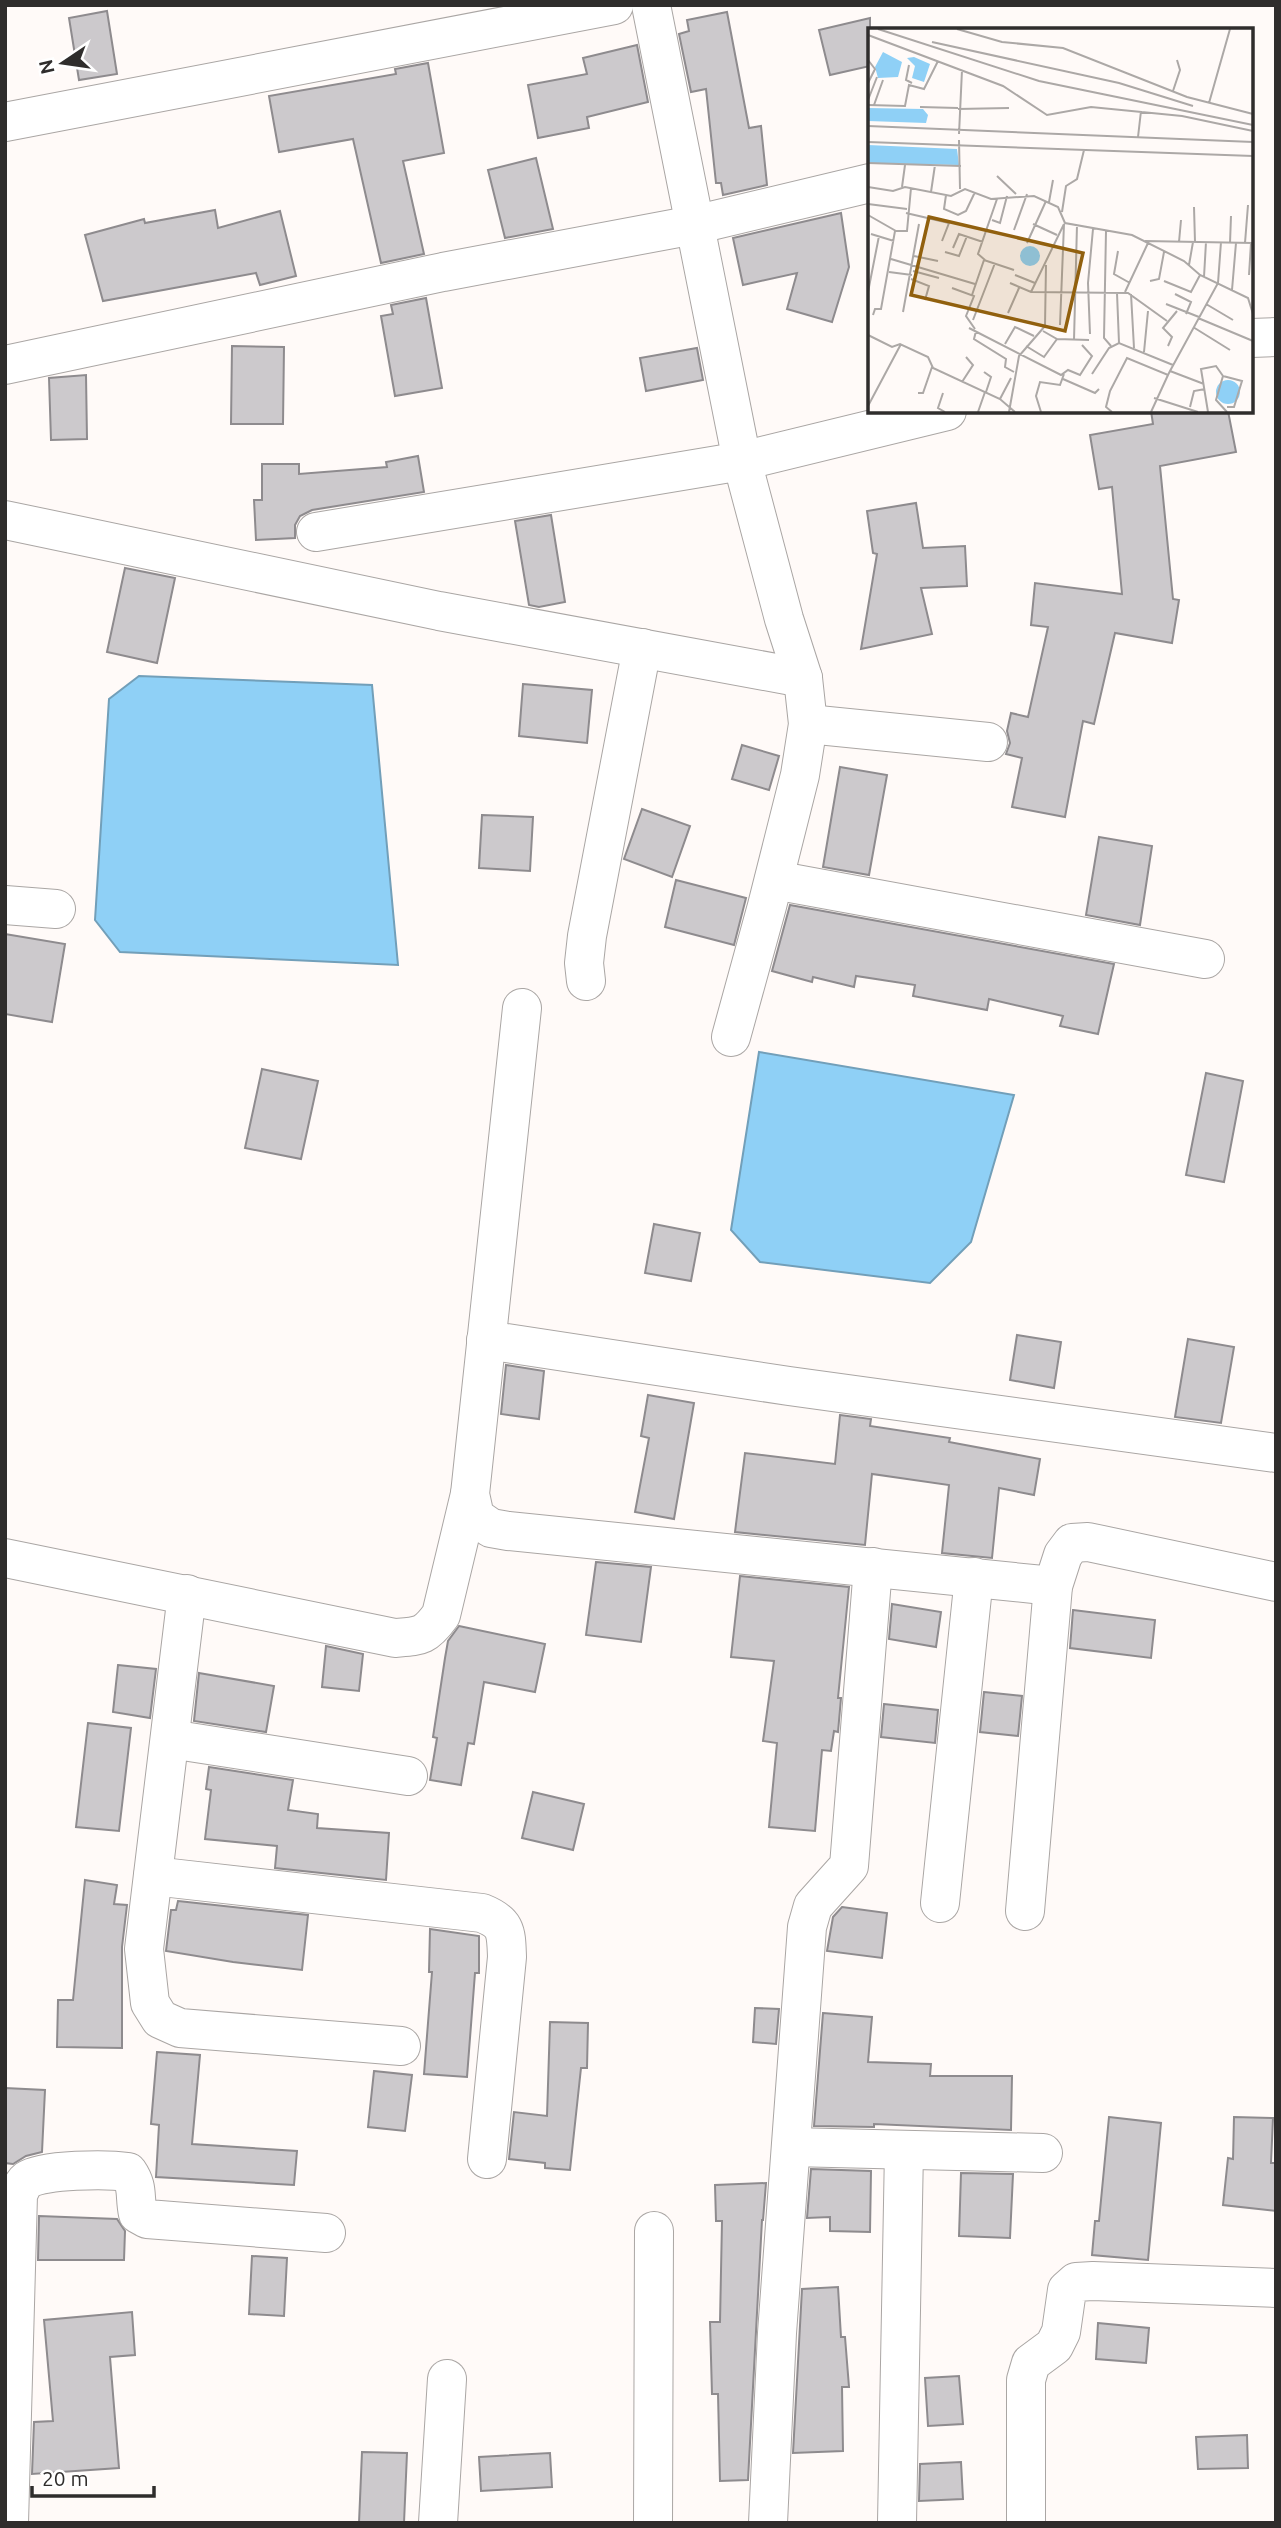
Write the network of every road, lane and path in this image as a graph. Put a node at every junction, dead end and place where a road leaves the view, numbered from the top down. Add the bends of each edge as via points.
1 (614, 5) edge
2 (651, 5) edge
3 (5, 122) edge
4 (868, 183) edge
5 (694, 225) junction
6 (1276, 337) edge
7 (1253, 338) edge
8 (5, 365) edge
9 (939, 413) edge
10 (742, 461) junction
11 (5, 520) edge
12 (316, 532) dead end
13 (642, 648) junction
14 (803, 678) junction
15 (808, 724) junction
16 (988, 742) dead end
17 (774, 880) junction
18 (5, 905) edge
19 (56, 909) dead end
20 (1205, 959) dead end
21 (586, 981) dead end
22 (522, 1008) dead end
23 (731, 1037) dead end
24 (486, 1340) junction
25 (1276, 1454) edge
26 (470, 1494) junction
27 (5, 1558) edge
28 (873, 1567) junction
29 (974, 1577) junction
30 (1276, 1581) edge
31 (1053, 1586) junction
32 (187, 1594) junction
33 (170, 1740) junction
34 (408, 1776) dead end
35 (153, 1876) junction
36 (940, 1903) dead end
37 (1025, 1911) dead end
38 (401, 2046) dead end
39 (790, 2147) junction
40 (904, 2150) junction
41 (1043, 2152) dead end
42 (487, 2159) dead end
43 (654, 2231) dead end
44 (326, 2233) dead end
45 (1276, 2288) edge
46 (447, 2379) dead end
47 (9, 2523) edge
48 (438, 2523) edge
49 (653, 2523) edge
50 (768, 2523) edge
51 (897, 2523) edge
52 (1026, 2523) edge

1 - 3 street
2 - 5 street
4 - 5 street
5 - 8 street via 429,275
5 - 10 street
6 - 7 street
9 - 10 street
10 - 12 street
10 - 14 street
11 - 13 street via 439,611
13 - 14 street
13 - 21 street via 587,936
14 - 15 street
15 - 16 street
15 - 17 street
17 - 20 street
17 - 23 street
18 - 19 street
22 - 24 street
24 - 25 street
24 - 26 street
26 - 28 street via 475,1517 491,1528
26 - 32 street via 441,1615 419,1636 394,1638
27 - 32 street
28 - 29 street
28 - 39 street via 849,1866 813,1906 807,1927
29 - 31 street
29 - 36 street
30 - 31 street via 1088,1542 1072,1543
31 - 37 street
32 - 33 street
33 - 34 street
33 - 35 street
35 - 38 street via 144,1949 150,2003 160,2019 180,2028
35 - 42 street via 482,1913 496,1919 506,1932 507,1957
39 - 40 street
39 - 50 street
40 - 41 street
40 - 51 street
43 - 49 street
44 - 47 street via 147,2219 138,2214 136,2183 128,2172 40,2175 25,2181 18,2195
45 - 52 street via 1093,2281 1076,2282 1067,2290 1061,2332 1054,2346 1031,2363 1026,2380
46 - 48 street

